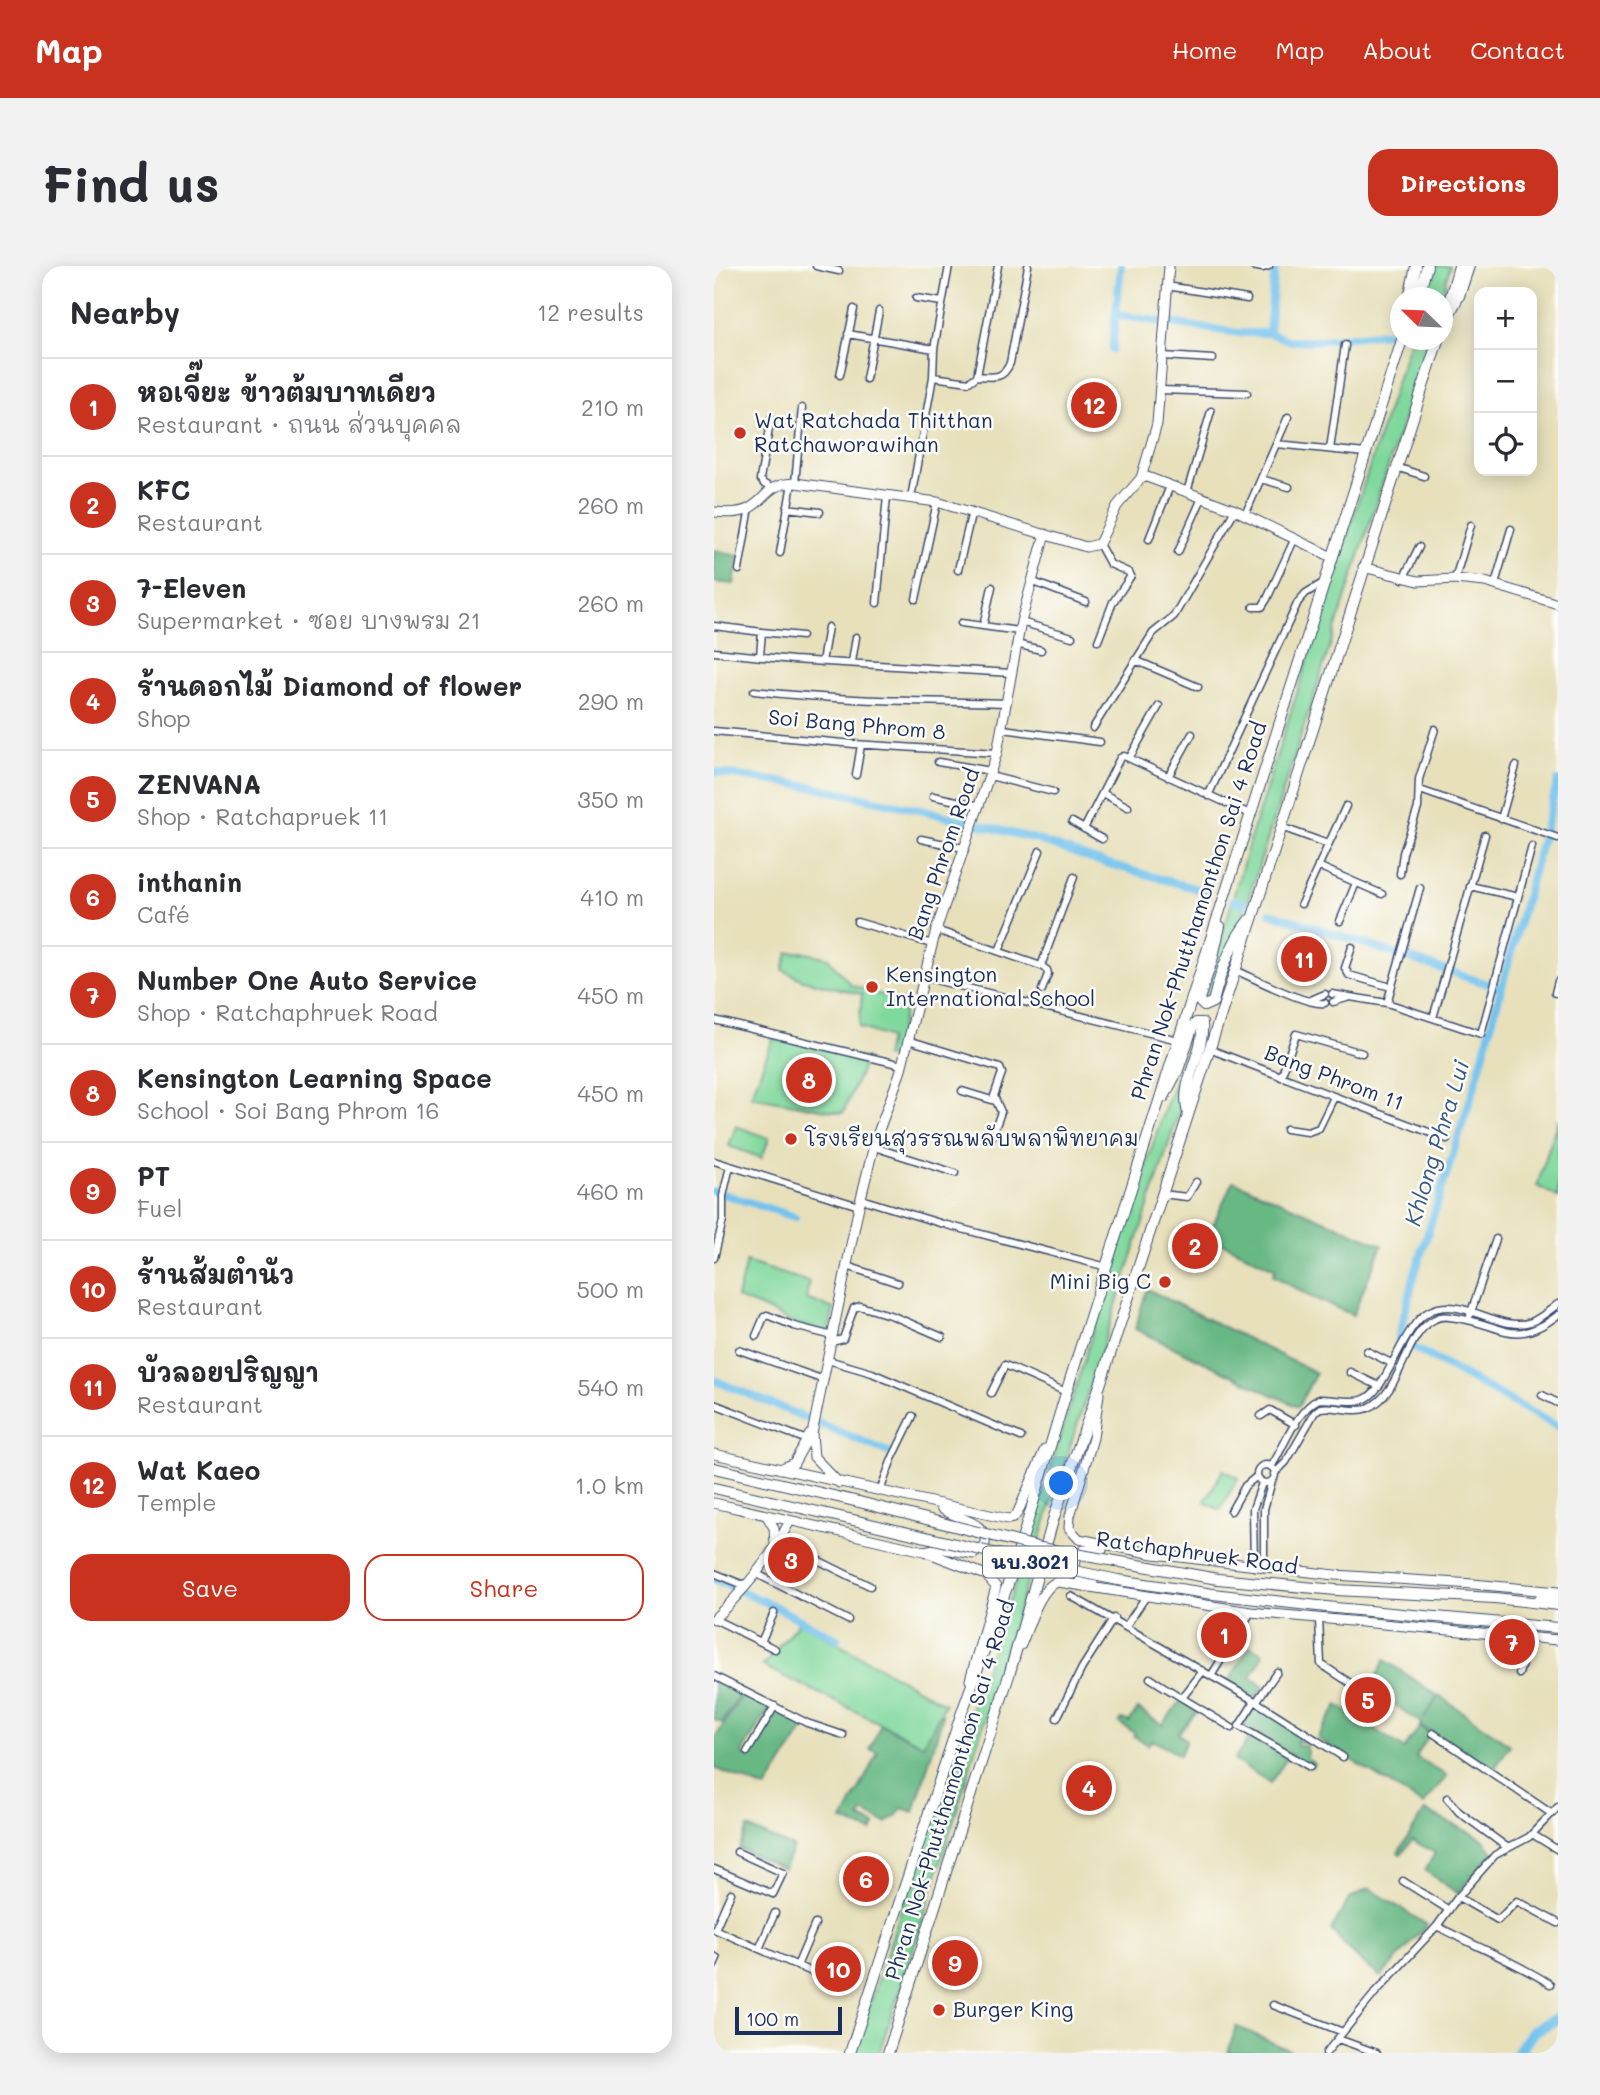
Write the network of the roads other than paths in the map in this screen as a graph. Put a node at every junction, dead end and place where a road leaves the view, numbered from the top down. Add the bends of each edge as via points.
1 (818, 266) edge
2 (949, 266) edge
3 (998, 266) edge
4 (1028, 266) edge
5 (1168, 266) edge
6 (1252, 266) edge
7 (1269, 266) edge
8 (1416, 266) edge
9 (1427, 266) edge
10 (1459, 266) edge
11 (1469, 266) edge
12 (839, 271) dead end
13 (1167, 286) junction
14 (1411, 287) edge
15 (1421, 287) edge
16 (1453, 288) edge
17 (916, 298) dead end
18 (1247, 299) dead end
19 (942, 302) junction
20 (1453, 307) edge
21 (854, 309) dead end
22 (879, 311) dead end
23 (848, 334) junction
24 (873, 338) junction
25 (1345, 345) dead end
26 (934, 349) junction
27 (1398, 350) edge
28 (1435, 350) edge
29 (1163, 356) junction
30 (1213, 359) dead end
31 (840, 375) dead end
32 (977, 376) junction
33 (933, 377) junction
34 (866, 379) dead end
35 (1161, 390) junction
36 (1247, 393) dead end
37 (802, 408) dead end
38 (1211, 411) dead end
39 (1288, 417) dead end
40 (771, 418) dead end
41 (1277, 444) junction
42 (1330, 449) junction
43 (1365, 453) junction
44 (1396, 467) junction
45 (1424, 476) dead end
46 (1141, 478) junction
47 (1261, 478) junction
48 (794, 483) junction
49 (1170, 486) junction
50 (1289, 487) dead end
51 (772, 488) junction
52 (1186, 492) junction
53 (887, 496) junction
54 (911, 498) junction
55 (1202, 498) junction
56 (937, 502) junction
57 (751, 507) junction
58 (787, 508) junction
59 (1235, 510) junction
60 (972, 511) junction
61 (714, 512) edge
62 (820, 512) dead end
63 (1245, 515) junction
64 (1471, 525) dead end
65 (1511, 529) dead end
66 (1045, 534) junction
67 (1149, 539) dead end
68 (1294, 540) junction
69 (1100, 544) junction
70 (1419, 547) dead end
71 (1178, 552) dead end
72 (780, 553) dead end
73 (1332, 557) junction
74 (1363, 567) junction
75 (738, 570) dead end
76 (958, 570) dead end
77 (1403, 579) junction
78 (1455, 579) junction
79 (1031, 581) junction
80 (1322, 583) junction
81 (1495, 584) junction
82 (992, 587) dead end
83 (916, 598) dead end
84 (1086, 602) dead end
85 (877, 603) dead end
86 (1558, 604) edge
87 (1254, 607) dead end
88 (961, 622) dead end
89 (714, 626) edge
90 (828, 626) dead end
91 (983, 626) junction
92 (1020, 627) junction
93 (762, 632) junction
94 (802, 636) dead end
95 (856, 637) dead end
96 (1072, 637) dead end
97 (1098, 641) dead end
98 (1016, 644) junction
99 (1041, 650) dead end
100 (714, 652) edge
101 (760, 656) junction
102 (1135, 660) junction
103 (822, 662) junction
104 (852, 662) junction
105 (1012, 673) junction
106 (1198, 687) dead end
107 (754, 691) dead end
108 (1007, 703) junction
109 (1159, 706) dead end
110 (1093, 728) dead end
111 (1003, 729) junction
112 (1435, 729) dead end
113 (714, 731) edge
114 (1192, 734) dead end
115 (1100, 742) dead end
116 (860, 745) junction
117 (997, 753) junction
118 (1130, 757) junction
119 (938, 762) dead end
120 (1516, 766) dead end
121 (991, 773) junction
122 (856, 775) dead end
123 (1168, 777) junction
124 (1420, 790) junction
125 (1054, 792) dead end
126 (1104, 794) junction
127 (933, 796) dead end
128 (1208, 796) junction
129 (979, 806) junction
130 (1346, 806) dead end
131 (1128, 807) dead end
132 (1251, 814) junction
133 (1501, 819) junction
134 (1072, 822) dead end
135 (1281, 827) junction
136 (1084, 829) junction
137 (1485, 835) dead end
138 (1557, 838) edge
139 (921, 839) dead end
140 (1102, 839) dead end
141 (1328, 844) junction
142 (1532, 846) dead end
143 (964, 848) junction
144 (1040, 851) dead end
145 (1318, 866) junction
146 (1399, 874) dead end
147 (1074, 877) dead end
148 (1356, 883) junction
149 (1470, 886) junction
150 (1420, 888) dead end
151 (1381, 894) dead end
152 (1518, 897) junction
153 (1301, 904) dead end
154 (1219, 912) junction
155 (1253, 914) junction
156 (1340, 921) dead end
157 (857, 922) dead end
158 (936, 930) junction
159 (932, 944) junction
160 (1352, 947) dead end
161 (999, 951) junction
162 (1041, 966) junction
163 (1235, 970) junction
164 (923, 977) junction
165 (1558, 981) edge
166 (1391, 987) junction
167 (1042, 990) dead end
168 (1555, 993) dead end
169 (1350, 997) junction
170 (1311, 1000) junction
171 (1333, 1002) dead end
172 (1325, 1003) dead end
173 (1387, 1003) junction
174 (1433, 1018) junction
175 (714, 1020) edge
176 (908, 1040) junction
177 (1178, 1040) junction
178 (1209, 1049) junction
179 (1362, 1053) dead end
180 (902, 1065) junction
181 (1281, 1077) junction
182 (962, 1091) dead end
183 (1334, 1097) junction
184 (995, 1101) junction
185 (1157, 1106) junction
186 (1188, 1113) junction
187 (1286, 1129) dead end
188 (992, 1137) dead end
189 (1447, 1139) dead end
190 (874, 1147) junction
191 (714, 1161) edge
192 (730, 1166) junction
193 (955, 1173) dead end
194 (1196, 1182) dead end
195 (1162, 1194) junction
196 (860, 1203) junction
197 (714, 1217) edge
198 (723, 1220) junction
199 (1496, 1239) dead end
200 (714, 1258) edge
201 (847, 1266) junction
202 (1107, 1267) junction
203 (898, 1283) dead end
204 (1558, 1304) edge
205 (1471, 1312) junction
206 (1558, 1315) edge
207 (1468, 1320) junction
208 (756, 1336) dead end
209 (942, 1337) dead end
210 (1407, 1337) junction
211 (833, 1339) junction
212 (1415, 1340) junction
213 (1401, 1348) junction
214 (739, 1350) dead end
215 (1367, 1352) dead end
216 (1409, 1353) junction
217 (828, 1360) junction
218 (1391, 1363) junction
219 (1350, 1371) dead end
220 (824, 1380) junction
221 (1100, 1385) junction
222 (1379, 1386) junction
223 (1066, 1392) junction
224 (991, 1393) dead end
225 (1542, 1395) dead end
226 (1558, 1403) edge
227 (714, 1404) edge
228 (913, 1416) dead end
229 (1261, 1416) dead end
230 (1302, 1416) junction
231 (1311, 1420) junction
232 (813, 1423) junction
233 (1056, 1425) junction
234 (1296, 1425) junction
235 (1021, 1437) dead end
236 (807, 1440) junction
237 (714, 1454) edge
238 (714, 1468) edge
239 (779, 1470) junction
240 (1272, 1474) junction
241 (1257, 1476) junction
242 (839, 1483) junction
243 (1262, 1483) junction
244 (714, 1488) edge
245 (880, 1491) junction
246 (714, 1503) edge
247 (937, 1505) junction
248 (1231, 1511) dead end
249 (767, 1516) junction
250 (790, 1521) junction
251 (776, 1545) junction
252 (924, 1551) junction
253 (1154, 1555) junction
254 (1259, 1567) junction
255 (714, 1573) edge
256 (757, 1574) junction
257 (749, 1584) junction
258 (870, 1586) dead end
259 (1145, 1595) junction
260 (1558, 1595) edge
261 (1072, 1596) dead end
262 (1495, 1598) junction
263 (1558, 1605) edge
264 (774, 1612) dead end
265 (1251, 1612) junction
266 (715, 1617) edge
267 (1114, 1618) junction
268 (1319, 1619) junction
269 (848, 1620) dead end
270 (1126, 1626) junction
271 (1558, 1628) edge
272 (1530, 1637) junction
273 (1558, 1640) edge
274 (761, 1642) junction
275 (775, 1649) dead end
276 (1202, 1671) junction
277 (1010, 1672) junction
278 (1277, 1672) dead end
279 (1519, 1674) dead end
280 (714, 1676) edge
281 (1211, 1676) junction
282 (1150, 1678) dead end
283 (1182, 1698) junction
284 (1256, 1702) junction
285 (775, 1706) junction
286 (961, 1716) junction
287 (1057, 1718) dead end
288 (1375, 1718) dead end
289 (1232, 1728) dead end
290 (1433, 1733) dead end
291 (843, 1735) dead end
292 (747, 1752) dead end
293 (1343, 1757) dead end
294 (1310, 1767) dead end
295 (1447, 1798) dead end
296 (1556, 1811) edge
297 (1532, 1835) junction
298 (1508, 1848) junction
299 (1558, 1850) edge
300 (737, 1852) dead end
301 (714, 1869) edge
302 (1403, 1881) dead end
303 (732, 1893) dead end
304 (1458, 1897) junction
305 (1449, 1910) junction
306 (775, 1913) dead end
307 (1558, 1923) edge
308 (815, 1924) dead end
309 (1437, 1926) junction
310 (715, 1929) edge
311 (759, 1949) junction
312 (797, 1966) junction
313 (814, 1973) dead end
314 (1550, 1984) dead end
315 (1273, 2005) dead end
316 (1343, 2032) junction
317 (1338, 2039) junction
318 (850, 2053) edge
319 (888, 2053) edge
320 (1326, 2053) edge
321 (1377, 2053) edge

1 - 12 street
2 - 19 street
3 - 32 street
4 - 32 street via 1007,370 999,377
5 - 13 main road
6 - 7 street
8 - 14 main road
9 - 15 main road
10 - 16 main road
11 - 20 main road
13 - 18 street
13 - 29 main road
17 - 19 street
19 - 26 street
21 - 23 street
22 - 24 street
23 - 24 street
23 - 31 street
24 - 26 street
24 - 34 street
25 - 42 street
26 - 33 street
27 - 43 main road, Phran Nok-Phutthamonthon Sai 4 Road
28 - 44 main road, Phran Nok-Phutthamonthon Sai 4 Road
29 - 30 street
29 - 35 main road
32 - 33 street via 969,382
33 - 54 street
35 - 36 street
35 - 46 main road via 1157,424
37 - 48 street
38 - 52 street
39 - 41 street
40 - 51 street via 760,479
41 - 42 street
41 - 47 street
42 - 43 street
43 - 73 main road, Phran Nok-Phutthamonthon Sai 4 Road
44 - 45 street
44 - 74 main road, Phran Nok-Phutthamonthon Sai 4 Road
46 - 49 main road
46 - 69 main road via 1117,506
47 - 50 street
47 - 63 street
48 - 51 main road
48 - 53 main road
48 - 58 street
49 - 52 main road
49 - 67 street
51 - 57 main road
52 - 55 main road
53 - 54 main road
53 - 85 street
54 - 56 main road
55 - 59 main road
55 - 71 street
56 - 60 main road
56 - 83 street
57 - 61 main road
57 - 75 street
58 - 62 street
58 - 72 street
59 - 63 main road
59 - 102 street via 1174,616 1157,628
60 - 66 main road
60 - 76 street
63 - 68 main road
64 - 78 street
65 - 81 street
66 - 69 main road via 1086,547
66 - 79 main road, Bang Phrom Road
68 - 73 main road
68 - 87 street via 1267,599 1262,607
69 - 97 street via 1110,564 1130,576
70 - 77 street
73 - 80 main road, Phran Nok-Phutthamonthon Sai 4 Road
74 - 77 main road
74 - 135 main road, Phran Nok-Phutthamonthon Sai 4 Road
77 - 78 main road
78 - 81 main road
79 - 84 street
79 - 92 main road, Bang Phrom Road
80 - 128 street via 1298,602
80 - 132 main road, Phran Nok-Phutthamonthon Sai 4 Road
81 - 86 main road
82 - 91 street
88 - 91 street
89 - 93 street
90 - 103 street
91 - 92 street
92 - 96 street
92 - 98 main road, Bang Phrom Road
93 - 94 street
93 - 101 street
95 - 104 street
98 - 99 street
98 - 105 main road, Bang Phrom Road
100 - 101 street
101 - 103 street
102 - 106 street
102 - 110 street
103 - 104 street
104 - 105 street
105 - 108 main road, Bang Phrom Road
107 - 108 street via 854,700
108 - 111 main road, Bang Phrom Road
109 - 118 street
111 - 115 street
111 - 117 main road, Bang Phrom Road
112 - 124 street via 1419,779
113 - 116 street, Soi Bang Phrom 8
114 - 123 street
116 - 117 street, Soi Bang Phrom 8
116 - 122 street
117 - 121 main road, Bang Phrom Road
118 - 123 street
118 - 126 street via 1120,758
119 - 121 street
120 - 133 street
121 - 125 street
121 - 129 main road, Bang Phrom Road
123 - 128 street
124 - 133 street
124 - 146 street
126 - 131 street
126 - 136 street
127 - 129 street
128 - 132 street
129 - 143 main road, Bang Phrom Road
130 - 141 street
132 - 154 main road, Phran Nok-Phutthamonthon Sai 4 Road
133 - 138 street
134 - 136 street
135 - 141 street
135 - 155 main road, Phran Nok-Phutthamonthon Sai 4 Road
136 - 140 street
137 - 149 street
139 - 143 street
141 - 145 street
142 - 152 street
143 - 158 main road, Bang Phrom Road
144 - 161 street
145 - 148 street
145 - 153 street
147 - 162 street
148 - 151 street
148 - 156 street
149 - 152 street
149 - 174 street
150 - 166 street
152 - 174 street via 1482,1034
154 - 155 main road via 1218,937 1199,1001 1204,1006 1213,1002 1240,932
154 - 177 main road, Phran Nok-Phutthamonthon Sai 4 Road
155 - 163 main road, Phran Nok-Phutthamonthon Sai 4 Road
157 - 159 street
158 - 159 main road, Bang Phrom Road
158 - 161 street
159 - 164 main road, Bang Phrom Road
160 - 166 street via 1345,968 1349,975
161 - 162 street
162 - 167 street via 1048,974
163 - 170 street
163 - 178 main road, Phran Nok-Phutthamonthon Sai 4 Road
164 - 176 main road, Bang Phrom Road
164 - 177 street
165 - 168 street
166 - 173 street
169 - 170 street via 1328,994
169 - 171 street
169 - 173 street
170 - 172 street
173 - 174 street
175 - 180 street
176 - 180 main road, Bang Phrom Road
176 - 184 street via 1000,1068
177 - 185 main road, Phran Nok-Phutthamonthon Sai 4 Road
178 - 181 street, Bang Phrom 11
178 - 186 main road, Phran Nok-Phutthamonthon Sai 4 Road
179 - 181 street via 1296,1034
180 - 190 main road, Bang Phrom Road
181 - 183 street, Bang Phrom 11
182 - 184 street
183 - 187 street via 1319,1128 1308,1132
183 - 189 street, Bang Phrom 11
184 - 188 street via 1000,1112
185 - 186 main road via 1171,1085 1193,1026 1199,1022 1203,1026 1185,1095
185 - 202 main road, Phran Nok-Phutthamonthon Sai 4 Road
186 - 195 main road, Phran Nok-Phutthamonthon Sai 4 Road
190 - 193 street
190 - 196 main road, Bang Phrom Road
191 - 192 street
192 - 196 street
192 - 198 street
194 - 195 street via 1187,1196
195 - 221 main road, Phran Nok-Phutthamonthon Sai 4 Road
196 - 201 main road, Bang Phrom Road
196 - 202 street
197 - 198 street
198 - 200 street
199 - 205 street
201 - 203 street
201 - 211 main road, Bang Phrom Road
202 - 223 main road, Phran Nok-Phutthamonthon Sai 4 Road
204 - 205 street via 1531,1322 1503,1321
205 - 207 street
205 - 210 street via 1433,1309
206 - 207 street via 1535,1331 1521,1334
207 - 212 street via 1436,1318
208 - 211 street via 767,1314
209 - 211 street via 860,1306 854,1308 843,1339
210 - 212 street
210 - 213 street
211 - 217 main road, Bang Phrom Road
212 - 216 street
213 - 216 street
213 - 218 street
214 - 220 street
215 - 218 street
216 - 231 street via 1379,1402 1365,1410 1324,1407
217 - 220 main road, Bang Phrom Road
217 - 235 street via 873,1373
218 - 222 street
219 - 222 street
220 - 232 main road, Bang Phrom Road
221 - 253 main road, Ratchaphruek Road / นบ.3021 via 1095,1430 1069,1528 1088,1542
221 - 277 main road, Phran Nok-Phutthamonthon Sai 4 Road via 1054,1517
222 - 230 street via 1360,1401 1319,1399
223 - 224 street via 1005,1365
223 - 233 main road, Phran Nok-Phutthamonthon Sai 4 Road
225 - 226 street
227 - 236 street
228 - 245 street
229 - 234 street via 1270,1410
230 - 231 street
230 - 234 street
231 - 240 street via 1286,1462
232 - 236 main road, Bang Phrom Road
232 - 242 main road, Bang Phrom Road via 814,1457
233 - 247 main road via 1016,1515 1008,1519
233 - 286 main road, Phran Nok-Phutthamonthon Sai 4 Road via 1012,1573
234 - 240 street
236 - 239 main road, Bang Phrom Road via 794,1464
237 - 239 main road
238 - 262 main road, Ratchaphruek Road / นบ.3021, bridge via 1041,1548 1218,1579
239 - 242 main road
240 - 241 street via 1262,1466
240 - 243 street
240 - 254 street
241 - 243 street
241 - 248 street via 1245,1486
242 - 245 main road
243 - 254 street via 1253,1510
244 - 271 main road, Ratchaphruek Road / นบ.3021, bridge via 1118,1580 1362,1611
245 - 247 main road
246 - 249 main road, นบ.3021
247 - 252 main road via 977,1525 985,1544 974,1554 939,1548
249 - 250 main road, นบ.3021
249 - 251 main road
250 - 251 main road
250 - 252 main road, นบ.3021
251 - 256 main road
251 - 258 street
252 - 286 main road, นบ.3021 via 986,1575 996,1587
253 - 254 main road, Ratchaphruek Road / นบ.3021
253 - 259 main road via 1089,1549 1075,1558 1074,1570 1081,1579
254 - 260 main road, Ratchaphruek Road / นบ.3021
255 - 257 street
256 - 257 main road
256 - 269 street
257 - 266 main road
259 - 265 main road, นบ.3021
259 - 270 street
259 - 277 main road, นบ.3021 via 1053,1583 1043,1594
260 - 262 main road
261 - 267 street
262 - 263 main road, Ratchaphruek Road / นบ.3021
264 - 274 street
265 - 268 main road, นบ.3021
265 - 281 street
266 - 274 street
267 - 270 street
267 - 287 street
268 - 272 main road, นบ.3021
268 - 288 street via 1321,1664 1367,1694 1359,1707
270 - 276 street
272 - 273 main road, นบ.3021
272 - 279 street
274 - 275 street
276 - 281 street
276 - 283 street
277 - 319 main road, Phran Nok-Phutthamonthon Sai 4 Road
278 - 284 street
280 - 285 street
281 - 284 street
282 - 283 street
283 - 289 street
284 - 293 street
284 - 294 street via 1239,1726
285 - 291 street
285 - 292 street
286 - 318 main road, Phran Nok-Phutthamonthon Sai 4 Road
290 - 296 street
295 - 298 street
296 - 297 street
297 - 298 street
297 - 299 street
298 - 304 street
300 - 301 street via 783,1872 773,1894
302 - 305 street
303 - 310 street
304 - 305 street
304 - 307 street via 1498,1920 1517,1900
305 - 309 street
306 - 311 street
308 - 312 street
309 - 314 street
309 - 316 street
310 - 311 street
311 - 312 street
312 - 313 street
315 - 316 street
316 - 317 street
317 - 320 street
317 - 321 street

